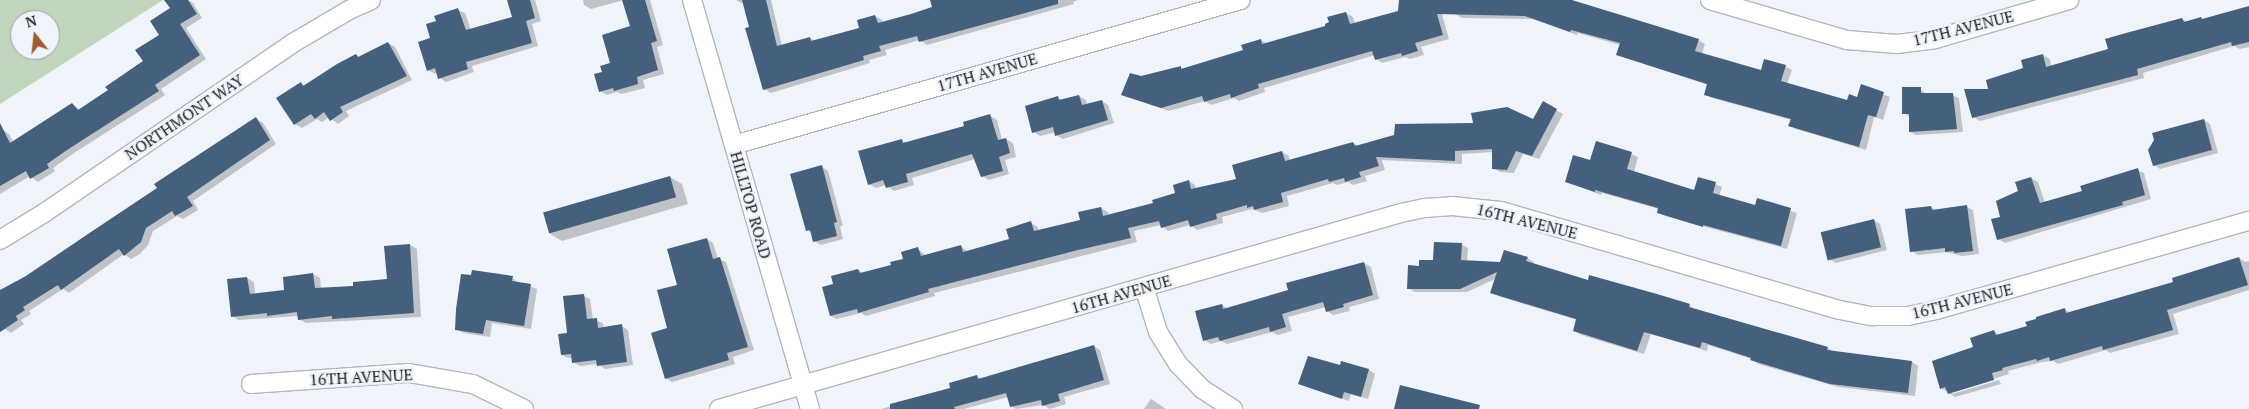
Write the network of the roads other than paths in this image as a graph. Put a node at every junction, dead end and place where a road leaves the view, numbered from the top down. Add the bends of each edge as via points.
1 (371, 0) edge
2 (692, 0) edge
3 (1241, 0) edge
4 (1710, 0) edge
5 (2069, 0) edge
6 (734, 144) junction
7 (2249, 221) edge
8 (0, 240) edge
9 (1144, 288) junction
10 (251, 384) dead end
11 (802, 385) junction
12 (524, 409) edge
13 (719, 409) edge
14 (810, 409) edge
15 (1233, 409) edge

1 - 8 street, NORTHMONT WAY via 300,39
2 - 6 street, HILLTOP ROAD
3 - 6 street, 17TH AVENUE
4 - 5 street, 17TH AVENUE via 1847,40 1897,44 1935,39
6 - 11 street, HILLTOP ROAD
7 - 9 street, 16TH AVENUE via 1908,316 1872,316 1840,310 1501,211 1452,206 1401,213
9 - 11 street, 16TH AVENUE
9 - 15 street via 1158,332 1178,364 1202,390
10 - 12 street, 16TH AVENUE via 409,373 473,384
11 - 13 street, 16TH AVENUE
11 - 14 street, HILLTOP ROAD

